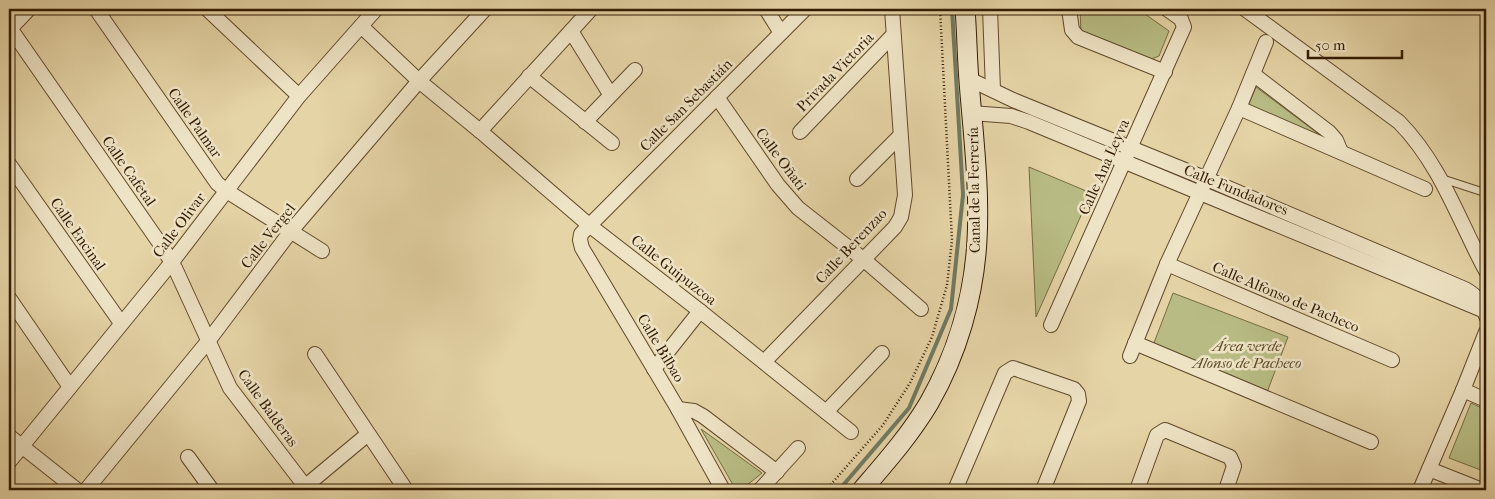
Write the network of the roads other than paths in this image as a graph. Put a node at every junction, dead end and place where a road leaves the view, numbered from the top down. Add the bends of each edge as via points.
1 (29, 9) edge
2 (96, 9) edge
3 (208, 9) edge
4 (376, 9) edge
5 (485, 9) edge
6 (591, 9) edge
7 (766, 9) edge
8 (805, 9) edge
9 (892, 9) edge
10 (965, 9) edge
11 (990, 9) edge
12 (1069, 9) edge
13 (1167, 9) edge
14 (1245, 9) edge
15 (361, 26) junction
16 (9, 29) edge
17 (571, 31) junction
18 (781, 33) junction
19 (893, 35) junction
20 (1266, 42) dead end
21 (635, 70) dead end
22 (1164, 72) junction
23 (1253, 74) junction
24 (529, 76) junction
25 (969, 79) junction
26 (418, 81) junction
27 (993, 90) junction
28 (610, 94) junction
29 (299, 96) junction
30 (717, 97) junction
31 (1239, 108) junction
32 (972, 113) junction
33 (585, 122) junction
34 (480, 131) junction
35 (800, 132) dead end
36 (900, 136) junction
37 (612, 143) dead end
38 (1131, 147) junction
39 (1341, 152) junction
40 (1125, 160) junction
41 (9, 164) edge
42 (1440, 178) junction
43 (858, 179) dead end
44 (1207, 179) junction
45 (1425, 189) dead end
46 (225, 190) junction
47 (1200, 193) junction
48 (1486, 193) edge
49 (589, 225) junction
50 (291, 231) junction
51 (1319, 234) junction
52 (322, 251) dead end
53 (863, 259) junction
54 (172, 262) junction
55 (1167, 264) junction
56 (1486, 271) edge
57 (9, 298) edge
58 (921, 309) dead end
59 (700, 311) junction
60 (1486, 313) edge
61 (121, 324) junction
62 (1051, 325) dead end
63 (1486, 332) edge
64 (209, 340) junction
65 (882, 353) dead end
66 (315, 354) dead end
67 (1392, 360) dead end
68 (764, 362) junction
69 (654, 369) junction
70 (70, 386) junction
71 (1464, 390) junction
72 (1486, 400) edge
73 (678, 409) junction
74 (826, 412) junction
75 (851, 432) dead end
76 (368, 434) junction
77 (9, 436) edge
78 (1371, 442) dead end
79 (21, 446) junction
80 (798, 448) dead end
81 (188, 457) dead end
82 (9, 462) edge
83 (1429, 469) junction
84 (777, 472) junction
85 (305, 489) edge
86 (77, 490) edge
87 (86, 490) edge
88 (212, 490) edge
89 (406, 490) edge
90 (723, 490) edge
91 (760, 490) edge
92 (862, 490) edge
93 (955, 490) edge
94 (1043, 490) edge
95 (1137, 490) edge
96 (1226, 490) edge
97 (1420, 490) edge
98 (1482, 490) edge

1 - 16 street
2 - 46 street, Calle Palmar
3 - 29 street
4 - 15 street, Calle Olivar
5 - 26 street, Calle Vergel
6 - 17 street
7 - 18 street
8 - 18 street, Calle San Sebastián
9 - 19 street, Calle Berenzao
10 - 25 street, Canal de la Ferrería
11 - 27 street
12 - 22 street via 1072,30 1078,37
13 - 22 street, Calle Ana Leyva via 1183,21 1184,27
14 - 42 street via 1399,122 1422,148
15 - 26 street, Calle Guipuzcoa
15 - 29 street, Calle Olivar
16 - 54 street, Calle Cafetal
17 - 24 street
17 - 28 street
18 - 30 street, Calle San Sebastián
19 - 35 street, Privada Victoria
19 - 36 street, Calle Berenzao
20 - 23 street
21 - 28 street
22 - 38 street, Calle Ana Leyva
23 - 31 street
23 - 39 street via 1329,132
24 - 33 street
24 - 34 street
25 - 27 street, Calle Fundadores
25 - 32 street, Canal de la Ferrería
26 - 34 street, Calle Guipuzcoa
26 - 50 street, Calle Vergel
27 - 38 street, Calle Fundadores
28 - 33 street
29 - 46 street, Calle Olivar
30 - 49 street, Calle San Sebastián
30 - 53 street, Calle Oñati via 788,197
31 - 39 street
31 - 44 street
32 - 40 street, Calle Fundadores via 1020,118
32 - 92 street, Canal de la Ferrería via 977,240 965,314 951,359 929,402 916,424
33 - 37 street
34 - 49 street, Calle Guipuzcoa
36 - 43 street
36 - 53 street, Calle Berenzao via 904,195 901,217
38 - 40 street, Calle Ana Leyva
38 - 44 street, Calle Fundadores
39 - 45 street
40 - 47 street, Calle Fundadores
40 - 62 street, Calle Ana Leyva
41 - 61 street, Calle Encinal
42 - 48 lane
42 - 56 street
44 - 47 street
44 - 51 street, Calle Fundadores
46 - 50 street, Calle Palmar
46 - 54 street, Calle Olivar
47 - 51 street, Calle Fundadores
47 - 55 street
49 - 59 street, Calle Guipuzcoa
49 - 69 street, Calle Bilbao via 581,234 582,248
50 - 52 street, Calle Palmar
50 - 64 street, Calle Vergel
51 - 60 street, Calle Fundadores via 1433,291
51 - 60 street, Calle Fundadores via 1465,289 1477,297
53 - 58 street, Calle Oñati
53 - 68 street, Calle Berenzao
54 - 61 street, Calle Olivar
54 - 64 street, Calle Cafetal
55 - 67 street, Calle Alfonso de Pacheco
55 - 78 street via 1132,350
57 - 70 street
59 - 68 street, Calle Guipuzcoa
59 - 69 street
61 - 70 street, Calle Olivar
63 - 71 street
64 - 85 street, Calle Balderas via 230,388
64 - 87 street, Calle Vergel
65 - 74 street
66 - 76 street
68 - 74 street, Calle Guipuzcoa
69 - 73 street, Calle Bilbao
70 - 79 street, Calle Olivar
71 - 72 street
71 - 83 street
73 - 84 street via 703,416
73 - 90 street, Calle Bilbao
74 - 75 street, Calle Guipuzcoa
76 - 85 street
76 - 89 street
77 - 79 street
79 - 82 street, Calle Olivar
79 - 86 street
80 - 84 street
81 - 88 street
83 - 97 street
83 - 98 street
84 - 91 street
93 - 94 street via 1004,373 1017,368 1074,389 1079,397
95 - 96 street via 1157,435 1165,430 1230,457 1234,466

